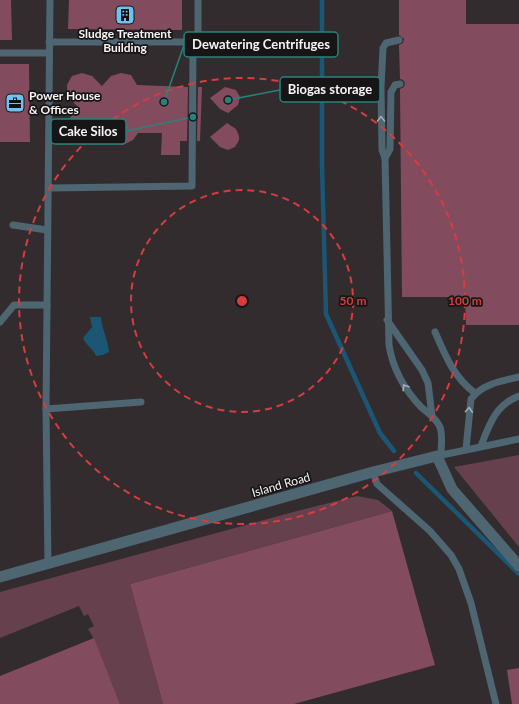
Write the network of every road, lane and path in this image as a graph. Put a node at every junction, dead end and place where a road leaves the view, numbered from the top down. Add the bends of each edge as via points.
1 (50, 0) edge
2 (198, 0) edge
3 (399, 40) dead end
4 (49, 42) junction
5 (195, 42) junction
6 (0, 53) edge
7 (49, 53) junction
8 (400, 84) dead end
9 (385, 158) junction
10 (50, 188) junction
11 (13, 225) dead end
12 (47, 230) junction
13 (47, 305) junction
14 (387, 320) junction
15 (0, 322) edge
16 (435, 332) dead end
17 (519, 377) edge
18 (475, 393) junction
19 (519, 396) edge
20 (141, 402) dead end
21 (46, 409) junction
22 (432, 416) junction
23 (519, 439) edge
24 (481, 446) junction
25 (466, 449) junction
26 (439, 456) junction
27 (373, 472) junction
28 (48, 565) junction
29 (519, 566) edge
30 (0, 577) edge
31 (496, 704) edge

1 - 4 lane
2 - 5 lane via 198,34
9 -> 3 lane via 382,150 380,87 383,48 386,43
4 - 5 lane
4 - 7 lane
5 - 10 lane via 192,186
6 - 7 lane
7 - 10 lane
8 - 9 lane via 395,85 391,92 390,149
9 - 14 lane
10 - 12 lane
11 - 12 lane
12 - 13 lane
13 - 15 lane via 14,305
13 - 21 lane
14 - 22 lane via 422,370 428,383
22 -> 14 lane via 408,392 395,369 389,345
16 - 18 lane via 453,370
17 - 18 lane via 487,386
25 -> 18 lane via 469,406
19 - 24 lane via 503,404 496,411
20 - 21 lane
21 - 28 lane
22 - 26 lane via 440,427
23 - 24 lane
24 - 25 lane
25 - 26 lane
26 - 27 street, Island Road
26 - 29 street via 452,489
27 - 28 street, Island Road
27 - 31 lane via 377,484 430,531 451,555 459,569 471,603
28 - 30 street, Island Road

